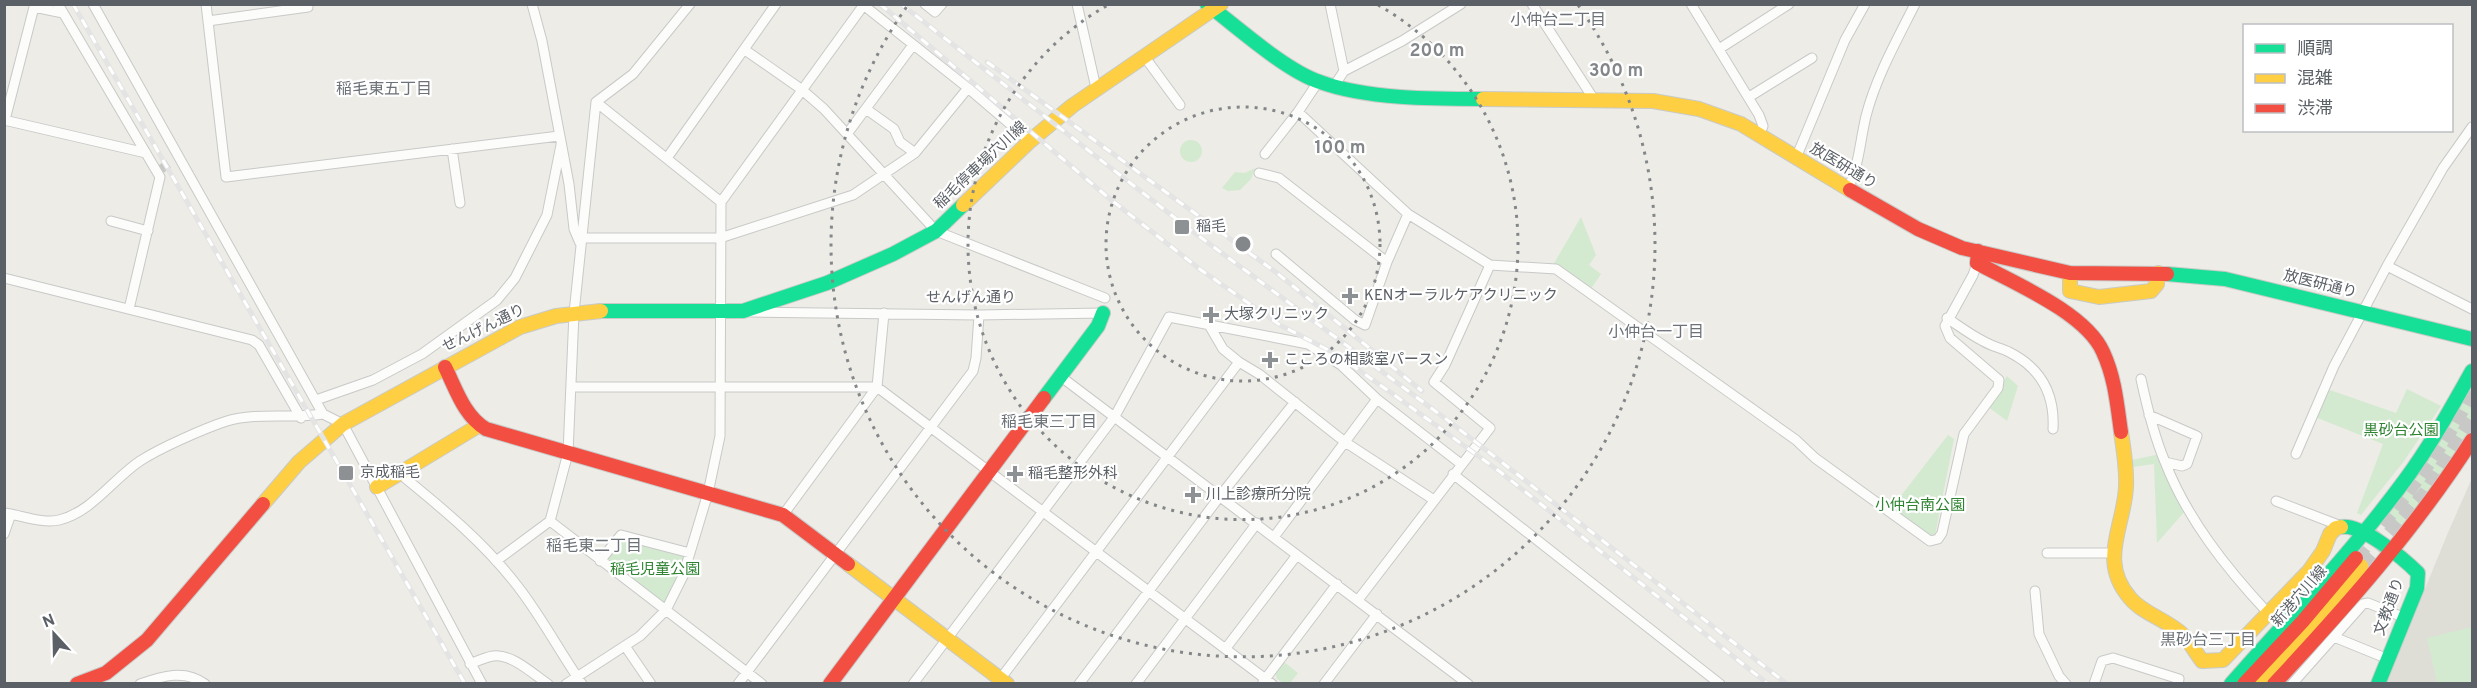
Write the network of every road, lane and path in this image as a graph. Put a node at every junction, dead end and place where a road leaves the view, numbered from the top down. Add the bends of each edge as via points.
1 (93, 4) edge
2 (206, 4) edge
3 (308, 4) edge
4 (532, 4) edge
5 (690, 4) edge
6 (776, 4) edge
7 (925, 4) edge
8 (942, 4) edge
9 (1077, 4) edge
10 (1330, 4) edge
11 (1461, 4) edge
12 (1532, 4) edge
13 (1691, 4) edge
14 (1789, 4) edge
15 (1865, 4) edge
16 (1915, 4) edge
17 (862, 5) edge
18 (1214, 6) edge
19 (61, 9) edge
20 (208, 21) junction
21 (913, 45) junction
22 (1719, 49) junction
23 (745, 50) junction
24 (1144, 56) junction
25 (1812, 58) dead end
26 (1344, 71) junction
27 (1318, 82) junction
28 (1334, 86) junction
29 (968, 88) junction
30 (1096, 88) junction
31 (801, 89) junction
32 (1749, 97) junction
33 (1595, 100) junction
34 (596, 102) junction
35 (1180, 105) dead end
36 (866, 109) junction
37 (1298, 112) junction
38 (5, 120) edge
39 (2472, 127) edge
40 (847, 134) junction
41 (1760, 134) junction
42 (560, 140) junction
43 (1030, 141) junction
44 (452, 149) junction
45 (146, 153) junction
46 (915, 153) junction
47 (1264, 154) dead end
48 (667, 158) junction
49 (1796, 158) junction
50 (1259, 173) dead end
51 (885, 175) junction
52 (1848, 189) junction
53 (721, 202) junction
54 (460, 203) dead end
55 (1408, 214) junction
56 (111, 221) dead end
57 (148, 231) junction
58 (936, 231) junction
59 (720, 238) junction
60 (580, 241) junction
61 (1276, 254) dead end
62 (1978, 257) junction
63 (1387, 262) junction
64 (1490, 265) junction
65 (2387, 266) junction
66 (2070, 273) junction
67 (2158, 273) junction
68 (4, 278) edge
69 (1105, 298) dead end
70 (129, 309) junction
71 (2472, 309) edge
72 (721, 311) junction
73 (743, 311) junction
74 (574, 313) junction
75 (1103, 313) joint
76 (2363, 313) junction
77 (884, 314) junction
78 (979, 315) junction
79 (1947, 318) junction
80 (1209, 325) junction
81 (2472, 339) edge
82 (1239, 362) junction
83 (445, 367) junction
84 (2472, 371) edge
85 (1060, 376) junction
86 (2141, 379) dead end
87 (572, 387) junction
88 (720, 387) junction
89 (877, 387) junction
90 (1377, 399) junction
91 (316, 400) junction
92 (1295, 402) junction
93 (323, 414) junction
94 (2149, 415) junction
95 (1115, 416) junction
96 (301, 417) junction
97 (343, 424) junction
98 (478, 426) junction
99 (931, 426) junction
100 (2053, 429) dead end
101 (2472, 440) edge
102 (1345, 442) junction
103 (568, 453) junction
104 (2296, 454) dead end
105 (1167, 457) junction
106 (2165, 462) junction
107 (1461, 464) junction
108 (989, 471) junction
109 (400, 474) junction
110 (1453, 474) junction
111 (377, 487) junction
112 (708, 493) junction
113 (1220, 496) junction
114 (1434, 500) junction
115 (2276, 501) dead end
116 (1043, 511) junction
117 (8, 514) edge
118 (783, 515) junction
119 (550, 522) junction
120 (1257, 523) junction
121 (2341, 526) junction
122 (2362, 533) junction
123 (4, 534) edge
124 (1274, 537) junction
125 (1096, 551) junction
126 (2393, 551) junction
127 (2047, 553) dead end
128 (2114, 553) junction
129 (690, 554) junction
130 (836, 554) junction
131 (1297, 555) junction
132 (496, 561) junction
133 (600, 561) junction
134 (1336, 584) junction
135 (2035, 591) dead end
136 (1149, 592) junction
137 (894, 597) junction
138 (1358, 600) junction
139 (666, 610) junction
140 (2268, 613) junction
141 (1377, 614) junction
142 (1185, 618) junction
143 (2405, 618) junction
144 (2334, 637) junction
145 (947, 639) junction
146 (625, 646) junction
147 (1226, 648) junction
148 (2388, 659) junction
149 (470, 664) junction
150 (747, 672) junction
151 (580, 680) edge
152 (1001, 682) edge
153 (1266, 682) edge
154 (83, 683) edge
155 (140, 684) edge
156 (205, 684) edge
157 (482, 684) edge
158 (548, 684) edge
159 (566, 684) edge
160 (651, 684) edge
161 (738, 684) edge
162 (762, 684) edge
163 (830, 684) edge
164 (913, 684) edge
165 (1079, 684) edge
166 (1136, 684) edge
167 (1324, 684) edge
168 (1468, 684) edge
169 (1720, 684) edge
170 (2066, 684) edge
171 (2094, 684) edge
172 (2178, 684) edge
173 (2231, 684) edge
174 (2244, 684) edge
175 (2260, 684) edge
176 (2274, 684) edge
177 (2292, 684) edge
178 (2378, 684) edge

1 - 91 street via 176,160
2 - 20 street
3 - 20 street
4 - 42 street
5 - 34 street via 633,74
6 - 23 street
7 - 8 street via 935,12
9 - 30 street
10 - 26 street
11 - 26 street
12 - 33 street
13 - 22 street
14 - 22 street
15 - 49 street via 1845,40
16 - 52 street via 1866,114 1855,174
17 - 21 street
17 - 31 street
18 - 24 street, 稲毛停車場穴川線
18 - 27 street, 放医研通り via 1279,59
19 - 38 street via 34,7
19 - 45 street
20 - 44 street via 226,177
21 - 29 street
21 - 36 street
22 - 32 street
23 - 31 street
23 - 48 street
24 - 30 street, 稲毛停車場穴川線
24 - 35 street
25 - 32 street
26 - 28 street
27 - 28 street, 放医研通り
27 - 37 street
28 - 33 street, 放医研通り via 1439,99
29 - 43 street
29 - 46 street
30 - 43 street, 稲毛停車場穴川線
31 - 40 street
31 - 53 street
32 - 41 street via 1762,121
33 - 41 street, 放医研通り via 1678,105 1721,116
34 - 48 street
34 - 60 street
36 - 40 street
36 - 46 street via 894,129 900,142
37 - 47 street
37 - 55 street
38 - 45 street
39 - 65 street via 2443,168
40 - 51 street
41 - 49 street, 放医研通り
42 - 44 street
42 - 60 street via 574,229
42 - 91 street via 547,215 515,278 497,300 422,354 373,380
43 - 58 street, 稲毛停車場穴川線
44 - 54 street
45 - 57 street via 160,170
46 - 51 street
48 - 53 street
49 - 52 street, 放医研通り
50 - 63 street via 1279,178
51 - 58 street
51 - 59 street via 853,195
52 - 62 street, 放医研通り
53 - 59 street
55 - 63 street
55 - 64 street
56 - 57 street
57 - 70 street
58 - 69 street
58 - 73 street, 稲毛停車場穴川線 via 827,283
59 - 60 street
59 - 72 street
60 - 74 street
61 - 63 street via 1365,325
62 - 66 street, 放医研通り
62 - 79 street via 1973,275
62 - 128 street via 2071,314 2108,361 2127,477
64 - 79 street via 1556,269 1930,541 1942,533 1964,434 1998,388 1999,380 1950,338 1945,326
64 - 107 street via 1434,382 1490,428
65 - 71 street
65 - 76 street
66 - 67 street, 放医研通り
66 - 67 street via 2070,291 2096,297 2151,291 2157,284
67 - 76 street, 放医研通り via 2225,279
68 - 70 street
70 - 96 street via 252,340 259,345
72 - 73 street, せんげん通り
72 - 74 street, せんげん通り
72 - 88 street
73 - 77 street, せんげん通り
74 - 83 street, せんげん通り via 520,327
74 - 87 street
75 - 78 street, せんげん通り
75 - 85 street via 1098,326
76 - 81 street, 放医研通り
76 - 104 street via 2334,366
77 - 78 street, せんげん通り
77 - 89 street
78 - 99 street via 973,371
79 - 100 street via 2030,365 2046,387 2054,410
80 - 82 street via 1223,349
80 - 90 street via 1308,344 1341,364
80 - 95 street via 1168,317
82 - 92 street
82 - 105 street
83 - 97 street, せんげん通り
83 - 98 street
84 - 122 street via 2449,416
85 - 95 street
85 - 108 street
86 - 94 street
87 - 88 street
87 - 103 street
88 - 89 street
88 - 112 street via 720,436
89 - 99 street
89 - 118 street
90 - 102 street
90 - 107 street
91 - 93 street
92 - 102 street
92 - 113 street
93 - 96 street
93 - 97 street
94 - 106 street
94 - 106 street via 2197,436 2187,464
95 - 105 street
95 - 116 street
96 - 117 street via 228,421 155,452 138,462 106,492 58,520
97 - 111 street
97 - 154 street, せんげん通り via 299,462 147,640 124,662
98 - 103 street
98 - 109 street
99 - 108 street
99 - 130 street
101 - 126 street
102 - 114 street
102 - 124 street
103 - 112 street
103 - 119 street
105 - 113 street
105 - 125 street
106 - 140 street via 2187,509 2241,584
107 - 110 street
108 - 116 street
108 - 137 street
109 - 111 street
109 - 132 street via 464,527
110 - 114 street
110 - 169 street
111 - 149 street
112 - 118 street
112 - 129 street
113 - 120 street
113 - 136 street
114 - 138 street
115 - 121 street
116 - 125 street
116 - 145 street
117 - 123 street
118 - 130 street
119 - 132 street
119 - 133 street
120 - 124 street
120 - 142 street
121 - 122 street, 文教通り
121 - 140 street via 2330,534 2309,571
122 - 126 street, 文教通り
122 - 173 street
124 - 131 street
125 - 136 street
125 - 152 street
126 - 143 street, 文教通り via 2418,573 2417,588
126 - 176 street
127 - 128 street
128 - 140 street via 2115,573 2131,600 2182,634 2202,661 2223,660
129 - 133 street via 621,535
129 - 139 street
130 - 137 street
130 - 150 street
131 - 134 street
131 - 147 street
132 - 151 street via 520,589
133 - 139 street
134 - 138 street
134 - 153 street
135 - 170 street via 2038,634
136 - 142 street
136 - 165 street
137 - 145 street
137 - 163 street
138 - 141 street
139 - 146 street
139 - 150 street
141 - 167 street
141 - 168 street
142 - 147 street
142 - 166 street
143 - 144 street via 2363,604
143 - 148 street, 文教通り
144 - 148 street
144 - 177 street
145 - 152 street
145 - 164 street
146 - 151 street
146 - 160 street
147 - 153 street
148 - 178 street, 文教通り
149 - 157 street
149 - 158 street via 501,656
150 - 161 street
150 - 162 street
151 - 159 street
155 - 156 street via 178,674
171 - 172 street via 2102,661 2113,658 2179,679
174 - 175 street, 新港穴川線 via 2359,561 2313,625

